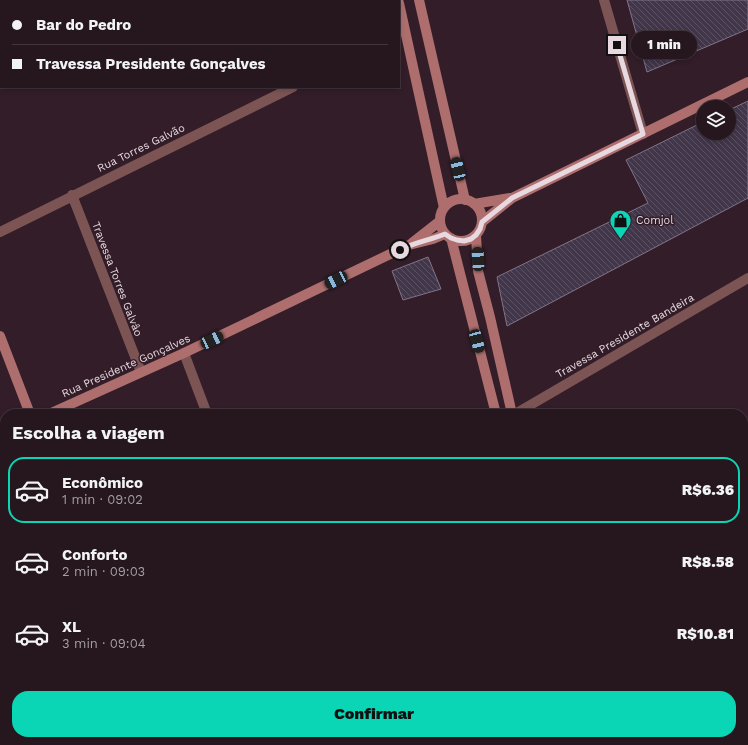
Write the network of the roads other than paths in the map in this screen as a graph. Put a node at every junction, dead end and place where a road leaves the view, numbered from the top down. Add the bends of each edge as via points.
1 (419, 0) edge
2 (604, 0) edge
3 (400, 12) edge
4 (402, 34) edge
5 (748, 82) edge
6 (291, 88) edge
7 (643, 134) junction
8 (72, 195) junction
9 (512, 198) junction
10 (469, 202) junction
11 (444, 208) junction
12 (440, 221) junction
13 (482, 222) junction
14 (0, 232) edge
15 (476, 235) junction
16 (448, 236) junction
17 (409, 245) junction
18 (748, 278) edge
19 (0, 336) edge
20 (184, 353) junction
21 (140, 372) junction
22 (28, 409) edge
23 (59, 409) edge
24 (205, 409) edge
25 (495, 409) edge
26 (512, 409) edge
27 (522, 409) edge

1 - 10 street
2 - 7 street
3 - 4 street
4 - 11 street
5 - 7 street
6 - 8 street, Rua Torres Galvão
7 - 9 street
8 - 14 street, Rua Torres Galvão
8 - 21 street, Travessa Torres Galvâo
9 - 10 street
9 - 13 street
10 - 11 street via 455,200
10 - 13 street via 479,209
11 - 12 street
12 - 16 street
12 - 17 street, Rua Presidente Gonçalves
13 - 15 street
15 - 16 street via 464,241
15 - 26 street via 478,271
16 - 17 street, Rua Presidente Gonçalves
16 - 25 street
17 - 20 street, Rua Presidente Gonçalves
18 - 27 street, Travessa Presidente Bandeira
19 - 22 street
20 - 21 street, Rua Presidente Gonçalves
20 - 24 street
21 - 23 street, Rua Presidente Gonçalves

